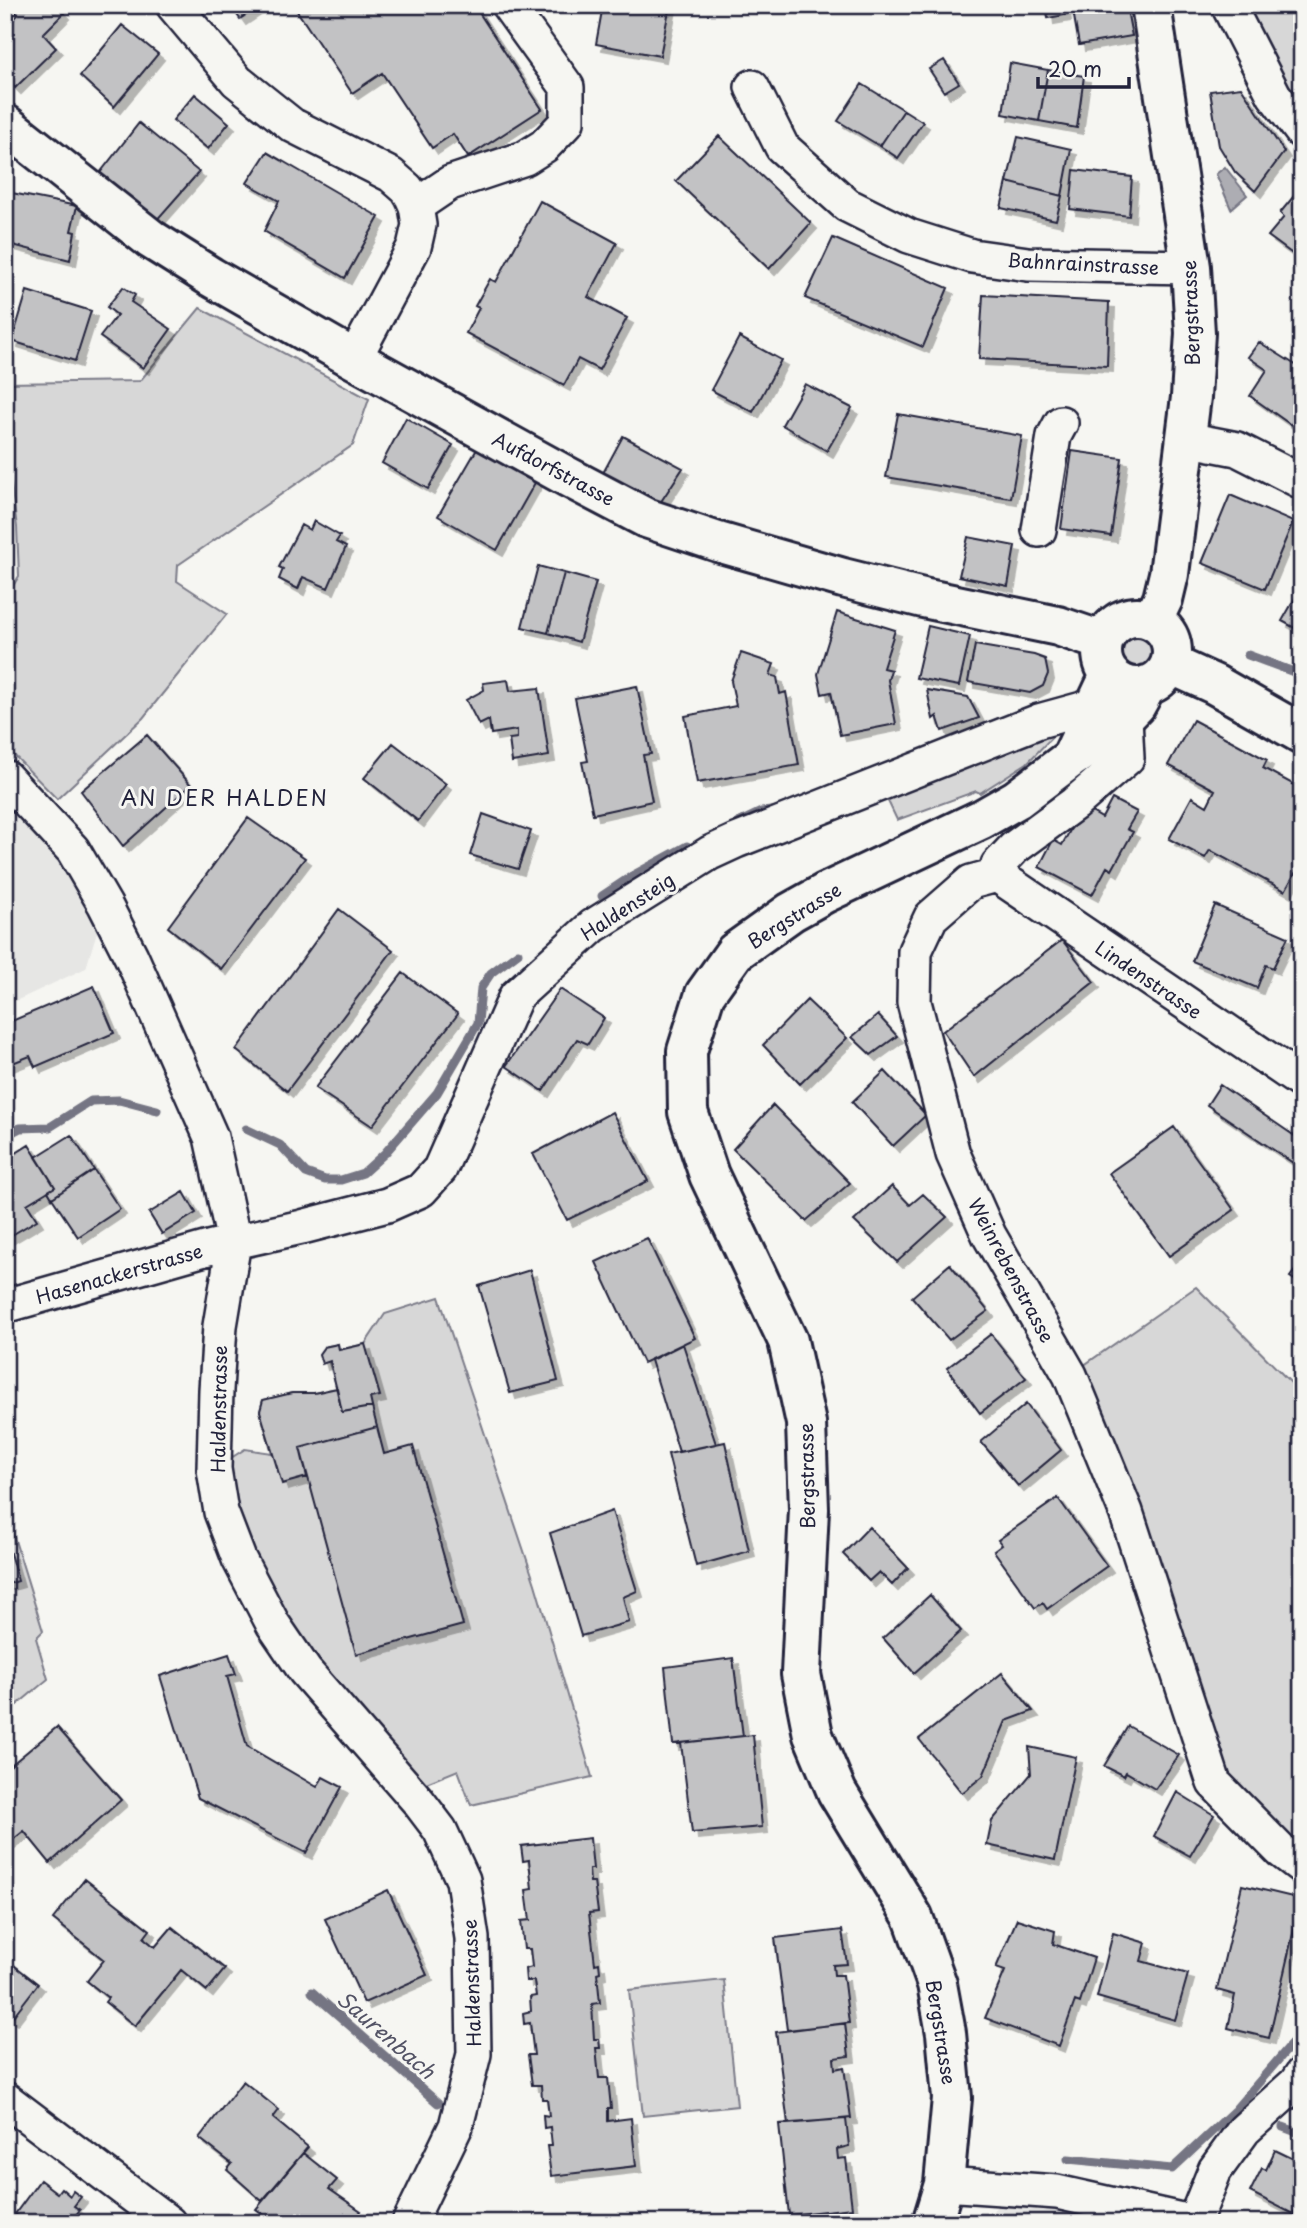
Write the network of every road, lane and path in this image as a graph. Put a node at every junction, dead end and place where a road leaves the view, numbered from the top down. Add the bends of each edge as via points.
1 (173, 5) edge
2 (508, 5) edge
3 (1151, 5) edge
4 (1228, 5) edge
5 (752, 87) dead end
6 (5, 124) edge
7 (1302, 132) edge
8 (416, 206) junction
9 (1191, 267) junction
10 (354, 359) junction
11 (1061, 423) dead end
12 (1186, 439) junction
13 (1302, 482) edge
14 (1040, 530) dead end
15 (1153, 620) junction
16 (1158, 675) junction
17 (1109, 685) junction
18 (1302, 734) edge
19 (5, 777) edge
20 (997, 875) junction
21 (1302, 1082) edge
22 (234, 1242) junction
23 (5, 1306) edge
24 (1302, 1867) edge
25 (1302, 2074) edge
26 (5, 2099) edge
27 (944, 2184) junction
28 (1195, 2222) edge
29 (169, 2223) edge
30 (409, 2223) edge
31 (932, 2223) edge

1 - 8 street via 237,81 292,125 391,175 407,189
2 - 8 street via 567,87 566,122 544,146 525,158 450,183
3 - 9 street, Bergstrasse
4 - 7 street via 1274,95
5 - 9 street, Bahnrainstrasse via 782,147 848,205 909,236 972,256 1028,264
6 - 10 street, Aufdorfstrasse via 152,240
8 - 10 street via 419,225 414,247
9 - 12 street, Bergstrasse via 1195,332
10 - 17 street, Aufdorfstrasse via 646,517 718,542 923,598 1058,626
11 - 14 street via 1054,436
12 - 13 street via 1237,449
12 - 15 street, Bergstrasse via 1170,574
15 - 16 street via 1170,639 1172,651
15 - 17 street, Bergstrasse via 1129,617 1108,630
16 - 17 street via 1127,685
16 - 18 street via 1214,684
17 - 20 street via 1127,758 1014,848 998,865
17 - 22 street, Haldensteig via 984,745 710,853 593,926 516,996 440,1169 421,1189 387,1205
17 - 27 street, Bergstrasse via 1108,734 1017,799 825,893 735,952 705,994 687,1051 688,1112 709,1175 788,1341 806,1423 809,1509 801,1674 813,1735 837,1792 912,1917 937,1984 952,2098
19 - 22 street, Haldenstrasse via 73,850 131,956 211,1137
20 - 21 street, Lindenstrasse
20 - 24 street, Weinrebenstrasse via 971,882 931,917 915,951 914,1002 953,1154 989,1235 1070,1375 1126,1512 1214,1783 1281,1852
22 - 23 street, Hasenackerstrasse
22 - 30 street, Haldenstrasse via 220,1326 216,1390 214,1469 221,1512 273,1624 305,1671 440,1830 463,1880 472,1938 474,2054 456,2126
25 - 28 street via 1244,2130 1215,2170
26 - 29 street
27 - 28 street via 1057,2192
27 - 31 street, Bergstrasse

